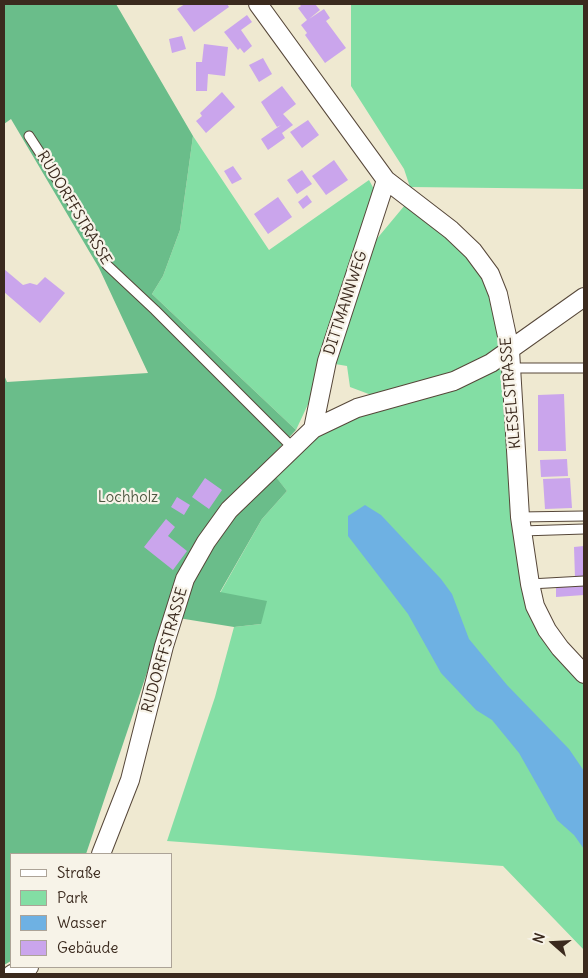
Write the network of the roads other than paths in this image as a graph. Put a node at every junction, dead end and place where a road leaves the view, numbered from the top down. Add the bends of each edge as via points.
1 (258, 4) edge
2 (29, 136) dead end
3 (386, 180) junction
4 (584, 297) edge
5 (510, 350) junction
6 (511, 368) junction
7 (584, 368) edge
8 (313, 429) junction
9 (292, 448) junction
10 (584, 516) edge
11 (521, 524) junction
12 (584, 529) edge
13 (584, 581) edge
14 (530, 584) junction
15 (584, 674) edge
16 (101, 853) edge
17 (27, 968) edge
18 (12, 974) edge

1 - 3 street, KLESELSTRASSE
2 - 9 lane, RUDORFFSTRASSE via 94,236 107,265
3 - 5 street, KLESELSTRASSE via 451,230 473,251 490,274 498,294
3 - 8 street, DITTMANNWEG via 327,361
4 - 5 street, RUDORFFSTRASSE
5 - 6 street, KLESELSTRASSE
5 - 8 street, RUDORFFSTRASSE via 454,381 357,408
6 - 7 lane
6 - 11 street, KLESELSTRASSE
8 - 9 street, RUDORFFSTRASSE
9 - 16 street, RUDORFFSTRASSE via 229,510 206,542 186,579 164,646 130,780
10 - 11 lane
11 - 12 lane
11 - 14 street, KLESELSTRASSE
13 - 14 lane
14 - 15 street, KLESELSTRASSE via 547,630
17 - 18 street

